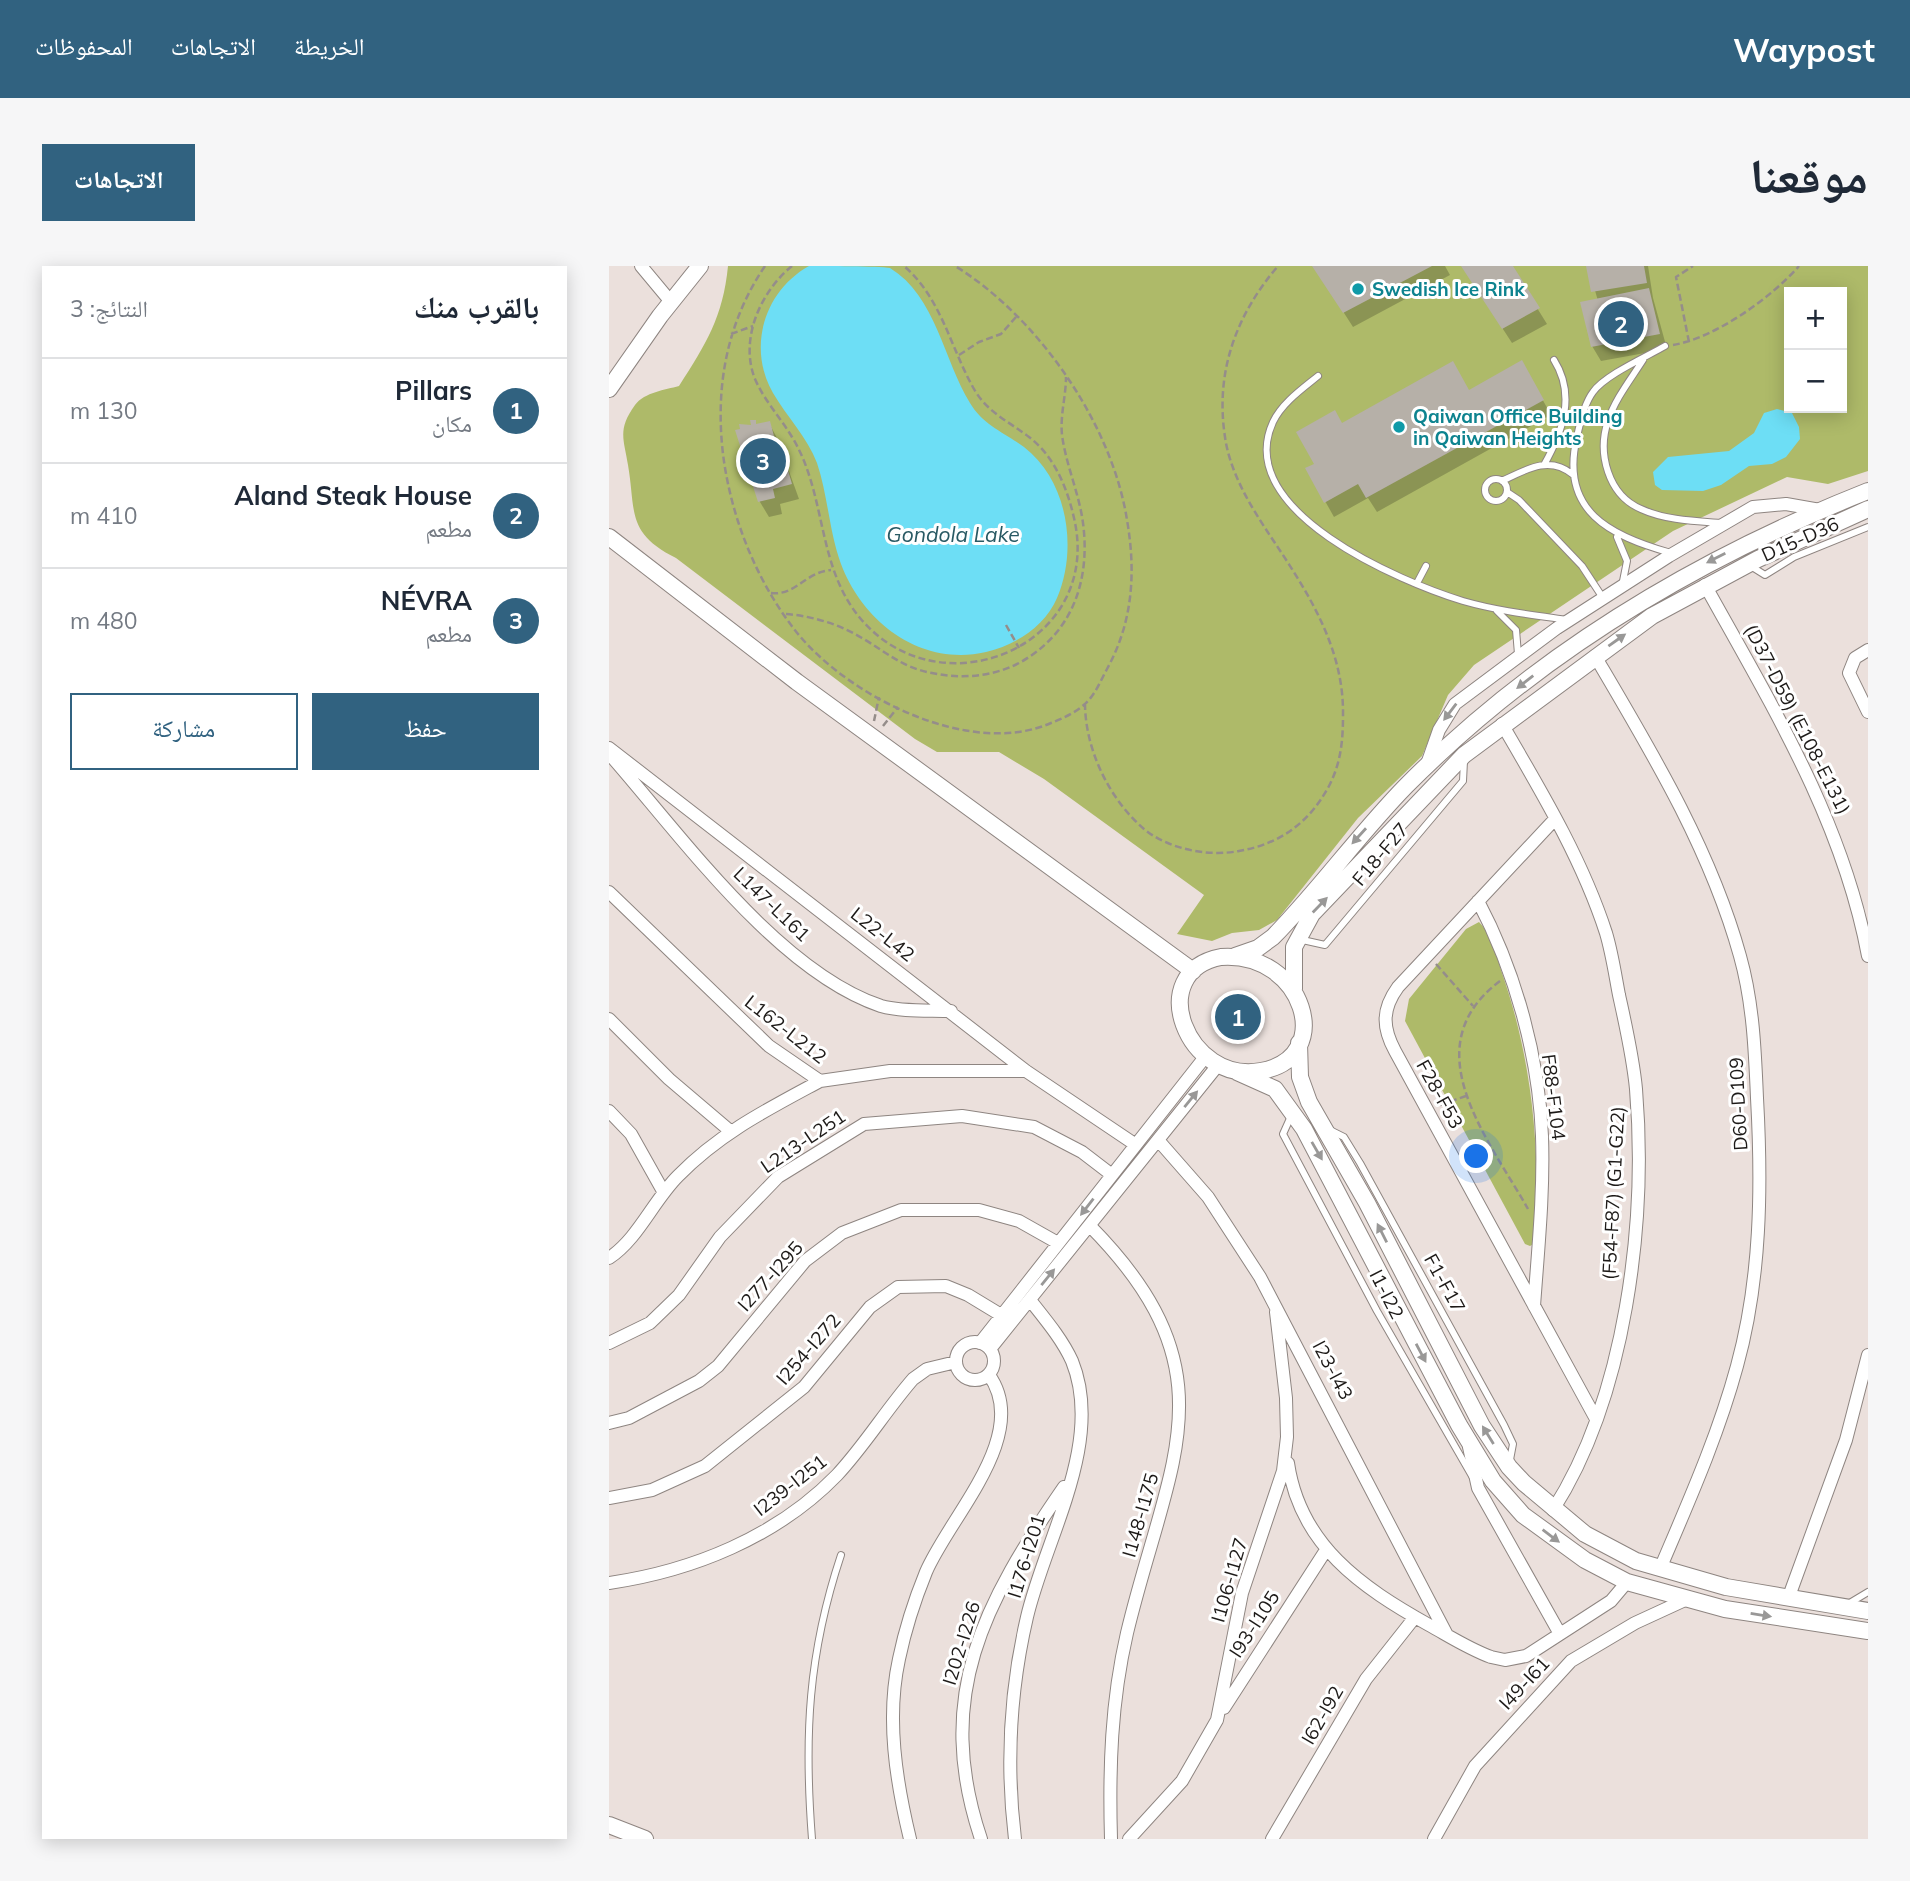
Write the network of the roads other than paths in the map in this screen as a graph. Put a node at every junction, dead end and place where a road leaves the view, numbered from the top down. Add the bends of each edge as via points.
1 (641, 266) edge
2 (700, 266) edge
3 (686, 274) edge
4 (671, 302) junction
5 (1665, 346) road end
6 (1643, 359) junction
7 (1554, 360) dead end
8 (1318, 376) dead end
9 (609, 389) edge
10 (1544, 465) junction
11 (1572, 474) junction
12 (1502, 481) junction
13 (1868, 491) edge
14 (1507, 492) junction
15 (1868, 509) edge
16 (1821, 510) junction
17 (1723, 523) junction
18 (1868, 527) edge
19 (1616, 535) junction
20 (609, 537) edge
21 (1673, 553) junction
22 (1747, 564) junction
23 (1426, 566) dead end
24 (1417, 583) junction
25 (1705, 585) junction
26 (1622, 586) junction
27 (1603, 598) junction
28 (1496, 609) junction
29 (1570, 620) junction
30 (1868, 650) edge
31 (1518, 656) junction
32 (1595, 656) junction
33 (1868, 712) edge
34 (1502, 724) junction
35 (609, 748) edge
36 (609, 754) edge
37 (1464, 755) junction
38 (1426, 767) junction
39 (1555, 819) junction
40 (609, 892) edge
41 (1478, 901) junction
42 (1296, 939) junction
43 (1235, 956) junction
44 (1868, 956) edge
45 (1193, 971) junction
46 (1294, 989) junction
47 (951, 1011) junction
48 (609, 1018) edge
49 (1299, 1043) junction
50 (1212, 1061) junction
51 (1026, 1071) junction
52 (1237, 1072) junction
53 (820, 1081) junction
54 (609, 1111) edge
55 (1293, 1113) junction
56 (730, 1130) junction
57 (1158, 1140) junction
58 (1136, 1145) junction
59 (1112, 1175) junction
60 (663, 1191) junction
61 (1090, 1226) junction
62 (1058, 1243) junction
63 (609, 1258) edge
64 (1030, 1300) junction
65 (1276, 1305) junction
66 (1534, 1306) junction
67 (1002, 1315) junction
68 (609, 1343) edge
69 (985, 1346) junction
70 (1868, 1354) edge
71 (956, 1362) junction
72 (989, 1375) junction
73 (1863, 1397) edge
74 (1596, 1419) junction
75 (609, 1423) edge
76 (1468, 1441) junction
77 (1286, 1452) junction
78 (1070, 1478) junction
79 (1478, 1488) junction
80 (609, 1498) edge
81 (1553, 1510) junction
82 (1326, 1550) junction
83 (841, 1555) dead end
84 (1636, 1560) junction
85 (1660, 1569) junction
86 (1627, 1582) junction
87 (609, 1583) edge
88 (1868, 1592) edge
89 (1788, 1599) junction
90 (1685, 1600) junction
91 (1844, 1608) junction
92 (1868, 1611) edge
93 (1415, 1617) junction
94 (1868, 1631) edge
95 (1560, 1634) junction
96 (1447, 1635) junction
97 (1217, 1720) junction
98 (609, 1825) edge
99 (645, 1839) edge
100 (812, 1839) edge
101 (910, 1839) edge
102 (981, 1839) edge
103 (1015, 1839) edge
104 (1111, 1839) edge
105 (1129, 1839) edge
106 (1272, 1839) edge
107 (1434, 1839) edge

1 - 4 street
2 - 3 street
3 - 4 street
4 - 9 street
5 - 6 lane
6 - 11 lane via 1594,390 1579,426
6 - 17 lane via 1608,421 1603,447 1606,469 1617,490 1638,508 1659,516
7 - 10 lane via 1568,388 1557,442
8 - 24 lane via 1288,401 1273,422 1269,467 1299,514 1352,553
10 - 11 lane
10 - 12 lane via 1531,465
11 - 19 lane via 1589,510
12 - 14 lane
12 - 14 lane via 1492,480 1485,492 1496,501
13 - 16 street
14 - 27 lane via 1582,566
15 - 22 street
16 - 17 street via 1769,504
16 -> 38 street via 1719,556 1607,623 1528,680
17 - 21 street
18 - 22 lane, D15-D36 via 1765,575
19 - 21 lane
19 - 26 lane via 1627,556
20 - 45 street via 872,737
21 - 26 street
22 - 25 street
23 - 24 lane
24 - 28 lane
32 -> 25 street
25 - 44 street, (D37-D59) (E108-E131) via 1774,707 1827,816 1843,857
26 - 27 street
27 - 29 street
28 - 29 lane
28 - 31 lane via 1516,631
29 - 31 street
30 - 33 street via 1855,658 1849,673
31 -> 38 street via 1455,704 1439,730
32 - 34 street
32 - 85 street, D60-D109 via 1701,849 1740,956 1755,1056 1760,1166 1752,1292 1738,1365
34 - 37 street
34 - 39 street, (F54-F87) (G1-G22)
35 - 47 street, L22-L42
36 - 47 street, L147-L161 via 768,931 826,978 883,1006
42 -> 37 street via 1311,914
37 - 42 lane, F18-F27 via 1463,781 1325,945
38 -> 43 street via 1350,845 1273,937
39 - 41 street, F28-F53
39 - 74 street, (F54-F87) (G1-G22) via 1606,932 1636,1090 1631,1270 1611,1371
40 - 53 street, L162-L212 via 769,1046
41 - 66 street, F88-F104 via 1510,974 1539,1106 1542,1135
41 - 66 street, F28-F53 via 1391,997 1385,1022 1389,1041
42 - 46 street
43 - 45 street via 1213,958
43 - 46 street via 1264,963
45 - 50 street via 1182,988 1181,1013 1191,1041
46 - 49 street via 1303,1015
47 - 51 street, L22-L42
48 - 56 street via 669,1079
49 - 52 street via 1287,1059 1270,1069
49 - 81 street via 1302,1085 1482,1426 1509,1467
50 - 52 street
57 -> 50 street
50 - 58 street
51 - 53 street, L162-L212 via 890,1071
51 - 58 street, L22-L42
52 - 55 street via 1268,1084
53 - 56 street
54 - 60 street via 631,1134
55 -> 76 street
55 - 79 lane, I1-I22 via 1283,1134
56 - 60 street
57 - 61 street
57 - 65 street, I23-I43 via 1208,1197
58 - 59 street
59 -> 62 street
59 - 68 street, L213-L251 via 1082,1152 1034,1127 962,1116 865,1124 778,1177 720,1237 679,1295 650,1323
60 - 63 street via 621,1250
64 -> 61 street
61 - 104 street, I148-I175 via 1129,1268 1157,1311 1175,1367 1180,1421 1175,1464 1134,1605 1115,1695
62 - 67 street
62 - 75 street, I277-I295 via 1019,1221 979,1210 901,1210 842,1233 805,1261 718,1366 629,1418
64 - 69 street
64 - 78 street, I176-I201 via 1067,1352 1076,1374 1082,1433
65 - 77 street, I106-I127 via 1286,1398
65 - 96 street, I23-I43
66 - 74 street, F28-F53
67 - 69 street
67 - 80 street, I254-I272 via 946,1286 898,1287 870,1307 804,1387 705,1466 652,1490
69 - 71 street via 972,1342 961,1348
69 - 72 street via 994,1365
70 - 73 street
71 - 72 street via 960,1373 970,1380
71 - 87 street, I239-I251 via 918,1374 837,1475 772,1525 706,1559
72 - 101 street via 1002,1401 1000,1434 926,1572 895,1681 895,1760
73 - 89 street
74 - 81 street, (F54-F87) (G1-G22) via 1581,1463
76 - 79 street
76 -> 86 street via 1493,1481 1523,1515 1585,1560
77 - 82 street via 1294,1496
77 - 97 street, I106-I127 via 1277,1493 1242,1593
78 - 102 street, I202-I226 via 1006,1573 969,1668 962,1742
78 - 103 street, I176-I201 via 1020,1653 1009,1740
79 - 95 street
81 - 84 street via 1585,1534
82 - 93 street via 1359,1582
82 - 97 street, I93-I105
83 - 100 lane via 825,1605 807,1711
84 - 85 street
84 - 86 street
85 - 89 street
86 - 90 street
86 - 95 street via 1611,1601
88 - 91 lane
89 - 91 street
90 -> 94 street
90 - 107 street, I49-I61 via 1571,1661 1475,1766
91 - 92 street
93 - 96 street
93 - 106 street, I62-I92 via 1366,1678
95 - 96 street via 1526,1657 1505,1660 1483,1655
97 - 105 street, I106-I127 via 1182,1781
98 - 99 street

